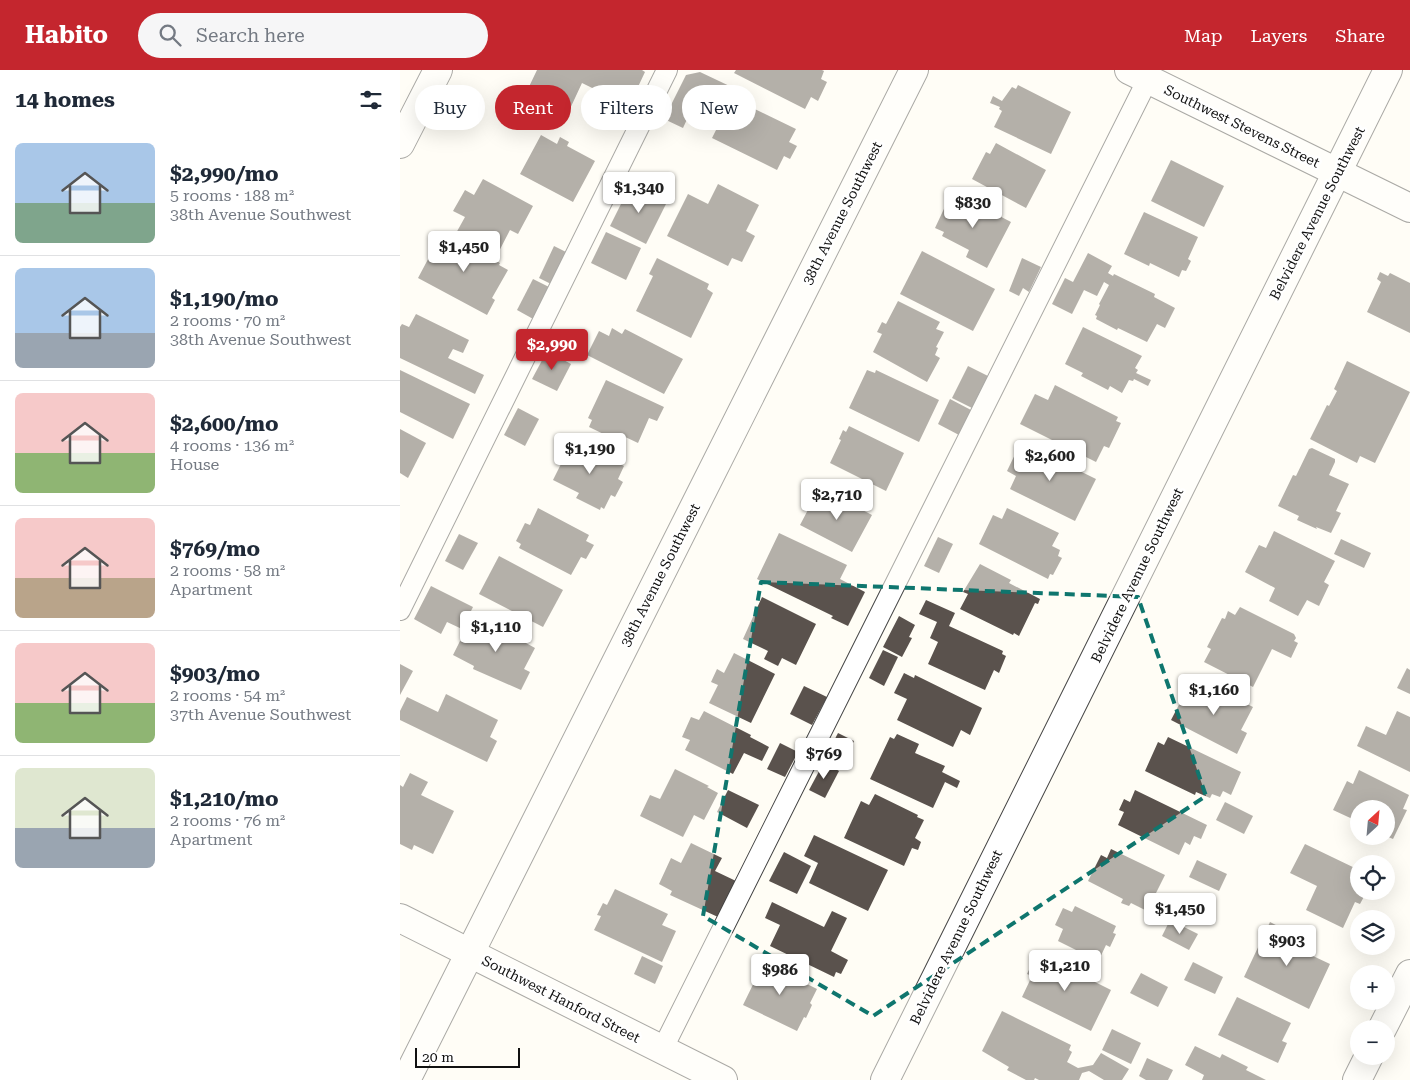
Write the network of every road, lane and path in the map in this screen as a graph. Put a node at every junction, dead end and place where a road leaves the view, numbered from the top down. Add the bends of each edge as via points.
1 (438, 70) edge
2 (667, 70) edge
3 (914, 70) edge
4 (1388, 70) edge
5 (1138, 75) edge
6 (400, 144) edge
7 (1338, 172) junction
8 (1410, 208) edge
9 (400, 610) edge
10 (400, 918) edge
11 (469, 953) junction
12 (1410, 974) edge
13 (1387, 1020) edge
14 (662, 1050) junction
15 (1364, 1065) edge
16 (406, 1080) edge
17 (723, 1080) edge
18 (885, 1080) edge
19 (1357, 1080) edge

1 - 6 street
2 - 9 lane
3 - 11 street, 38th Avenue Southwest
4 - 7 street, Belvidere Avenue Southwest
5 - 7 street, Southwest Stevens Street
5 - 14 lane
7 - 8 street, Southwest Stevens Street
7 - 18 street, Belvidere Avenue Southwest
10 - 11 street, Southwest Hanford Street
11 - 14 street, Southwest Hanford Street
11 - 16 street, 38th Avenue Southwest
12 - 13 street
14 - 17 street, Southwest Hanford Street
15 - 19 street

